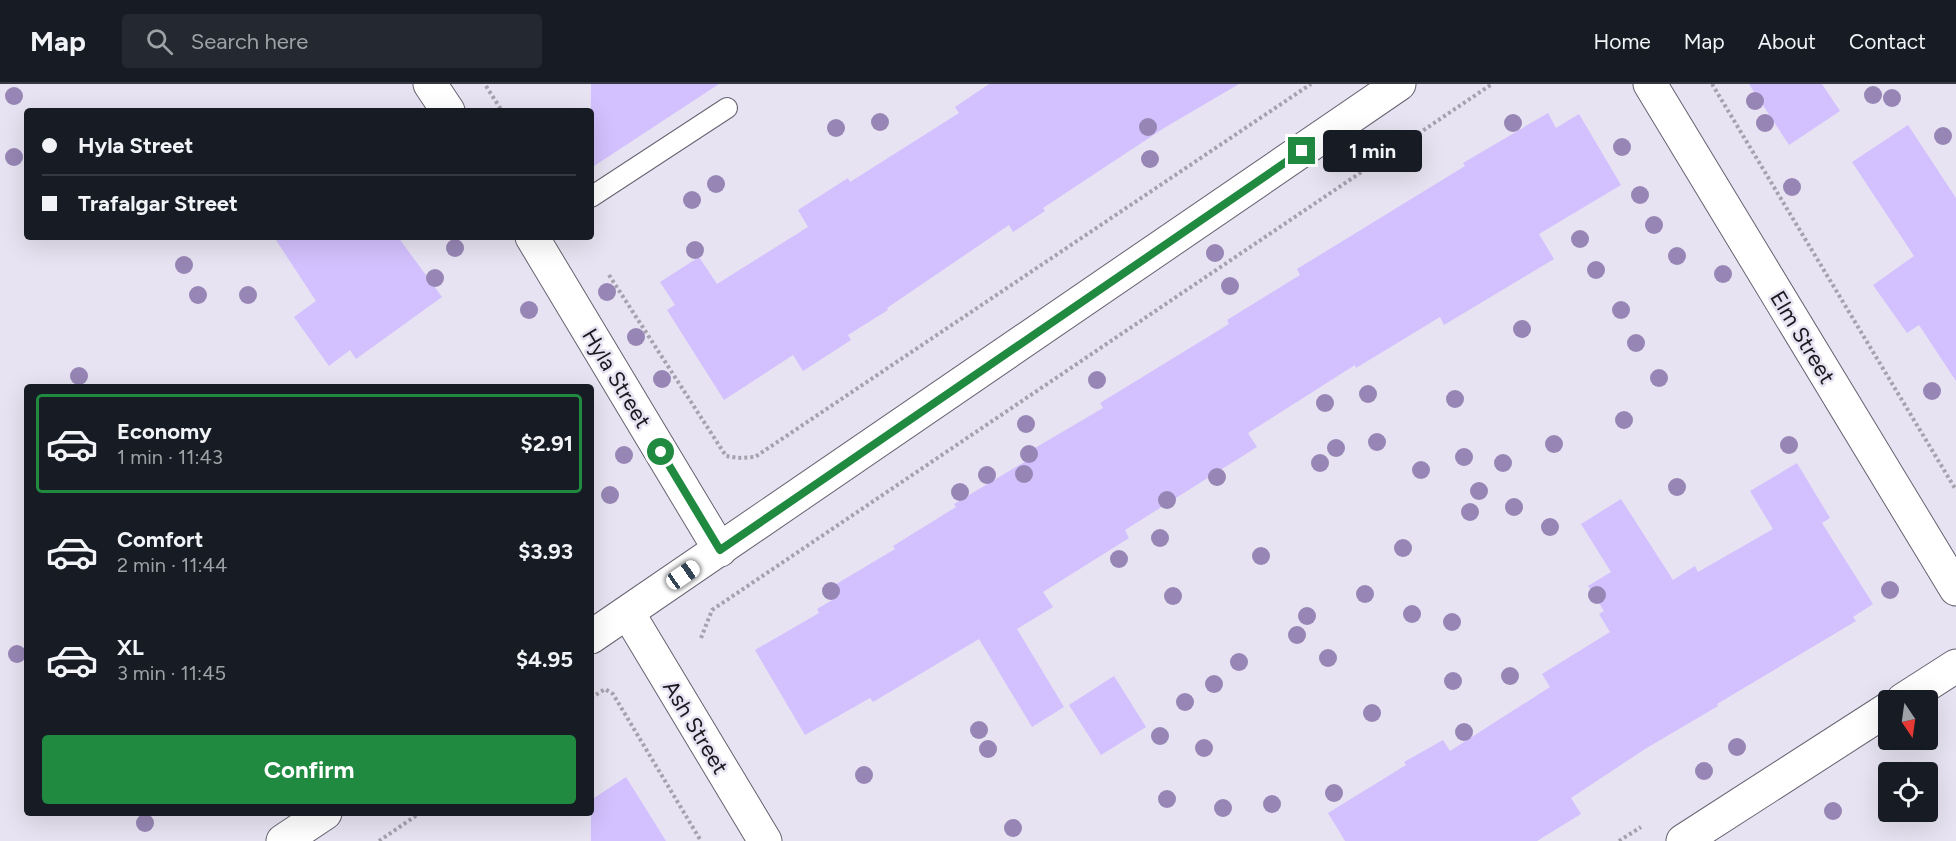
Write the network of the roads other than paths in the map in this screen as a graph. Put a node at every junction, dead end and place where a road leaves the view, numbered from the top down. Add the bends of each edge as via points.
1 (430, 84) edge
2 (1400, 84) edge
3 (1650, 84) edge
4 (446, 108) edge
5 (727, 108) dead end
6 (594, 195) edge
7 (534, 240) edge
8 (720, 550) junction
9 (1956, 590) edge
10 (628, 613) junction
11 (594, 635) edge
12 (1956, 666) edge
13 (1919, 690) edge
14 (1878, 716) edge
15 (320, 816) edge
16 (283, 841) edge
17 (765, 841) edge
18 (1683, 841) edge

1 - 4 street
2 - 8 street
3 - 9 street, Elm Street
5 - 6 lane
7 - 8 street, Hyla Street
8 - 10 street
10 - 11 street
10 - 17 street, Ash Street
12 - 13 street
14 - 18 street
15 - 16 street

